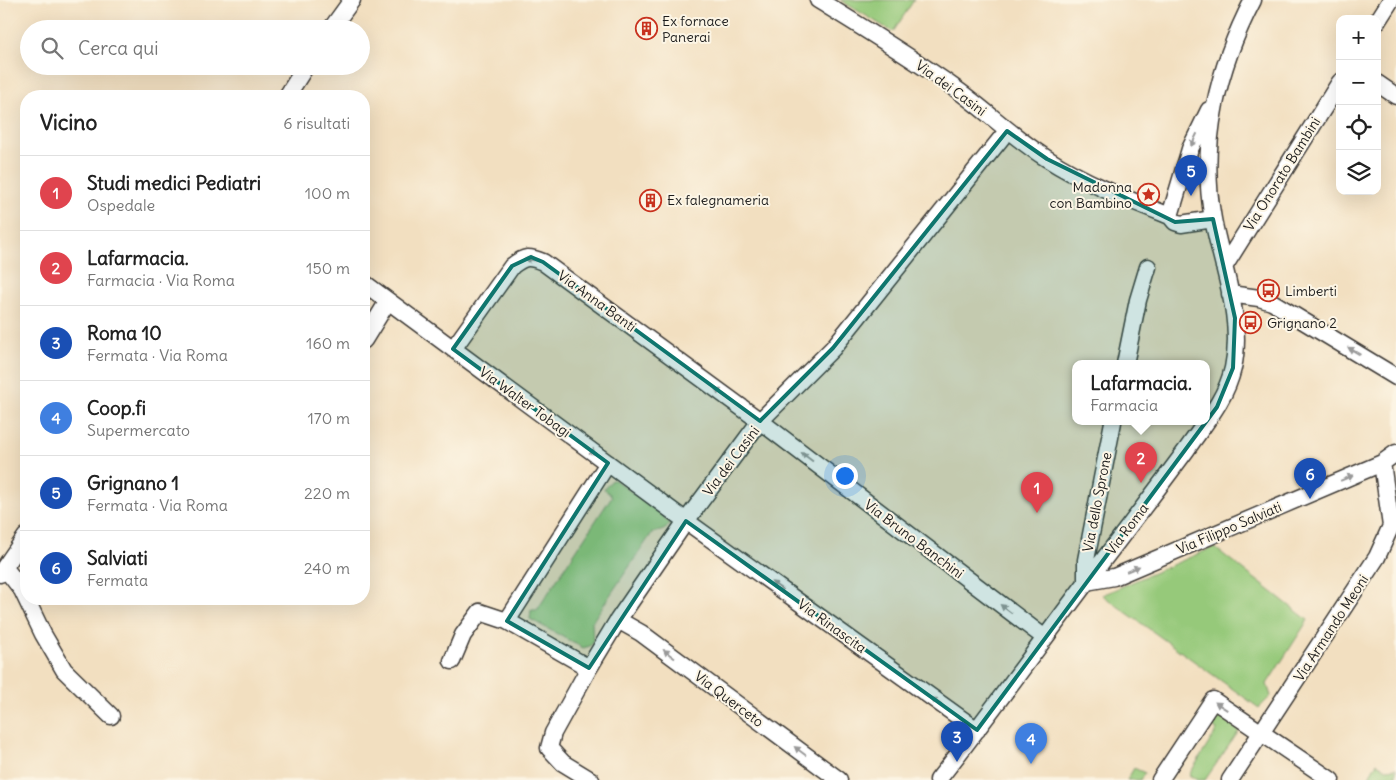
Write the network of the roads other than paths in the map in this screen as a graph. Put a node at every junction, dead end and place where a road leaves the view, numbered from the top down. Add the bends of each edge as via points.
1 (352, 0) edge
2 (818, 0) edge
3 (1253, 0) edge
4 (1391, 0) edge
5 (1381, 16) edge
6 (338, 20) edge
7 (300, 75) edge
8 (1381, 86) edge
9 (1336, 88) edge
10 (291, 90) edge
11 (1216, 96) junction
12 (1396, 96) edge
13 (1007, 131) junction
14 (1170, 216) junction
15 (1213, 219) junction
16 (1148, 267) dead end
17 (1224, 267) junction
18 (370, 288) edge
19 (1230, 294) junction
20 (388, 301) junction
21 (370, 330) edge
22 (453, 349) junction
23 (1126, 360) edge
24 (1396, 376) edge
25 (1210, 417) edge
26 (760, 421) junction
27 (1112, 425) edge
28 (1204, 425) edge
29 (1396, 453) edge
30 (608, 463) junction
31 (1382, 463) junction
32 (686, 521) junction
33 (20, 545) edge
34 (2, 571) edge
35 (1086, 582) junction
36 (20, 588) edge
37 (29, 605) edge
38 (618, 620) junction
39 (507, 621) junction
40 (1045, 638) junction
41 (452, 661) dead end
42 (589, 668) junction
43 (111, 716) dead end
44 (977, 730) junction
45 (1262, 732) junction
46 (591, 780) edge
47 (839, 780) edge
48 (938, 780) edge
49 (1160, 780) edge
50 (1230, 780) edge
51 (1331, 780) edge

1 - 6 street
2 - 13 street, Via dei Casini via 957,90
3 - 11 street, Via Roma via 1223,69
4 - 5 street
7 - 10 street
8 - 12 street
9 - 17 street, Via Onorato Bambini
11 -> 14 street, Via Roma via 1190,149
11 - 15 street, Via Roma via 1209,163
13 - 14 street, Via dei Casini via 1047,159 1109,192
13 - 26 street, Via dei Casini via 833,348
14 - 15 street via 1181,224
15 - 17 street, Via Roma
16 - 23 street
17 - 19 street, Via Roma
18 - 20 street, Via Walter Tobagi
24 -> 19 street via 1272,302
19 - 25 street, Via Roma via 1236,342 1233,368 1226,390
20 - 21 street
20 - 22 street, Via Walter Tobagi
26 -> 22 street, Via Anna Banti via 543,262 531,257 512,266
22 -> 30 street, Via Walter Tobagi
26 - 32 street, Via dei Casini
40 -> 26 street, Via Bruno Banchini
27 - 35 street, Via dello Sprone via 1086,560
28 - 35 street, Via Roma
29 - 31 street, Via Filippo Salviati
30 - 32 street, Via Walter Tobagi
30 - 39 street
35 -> 31 street, Via Filippo Salviati via 1114,577
31 - 45 street, Via Armando Meoni via 1391,526 1377,557
32 - 38 street, Via dei Casini
44 -> 32 street, Via Rinascita
33 - 34 street
34 - 36 street
35 - 40 street, Via Roma
37 - 43 street via 64,670
38 - 42 street, Via dei Casini
47 -> 38 street, Via Querceto via 641,633
39 - 41 street via 480,612 463,635
39 - 42 street
40 - 44 street, Via Roma
42 - 46 street, Via dei Casini via 553,733 549,748 563,763
44 - 48 street, Via Roma
45 -> 49 street via 1213,700
45 - 50 street, Via Armando Meoni
45 - 51 street

